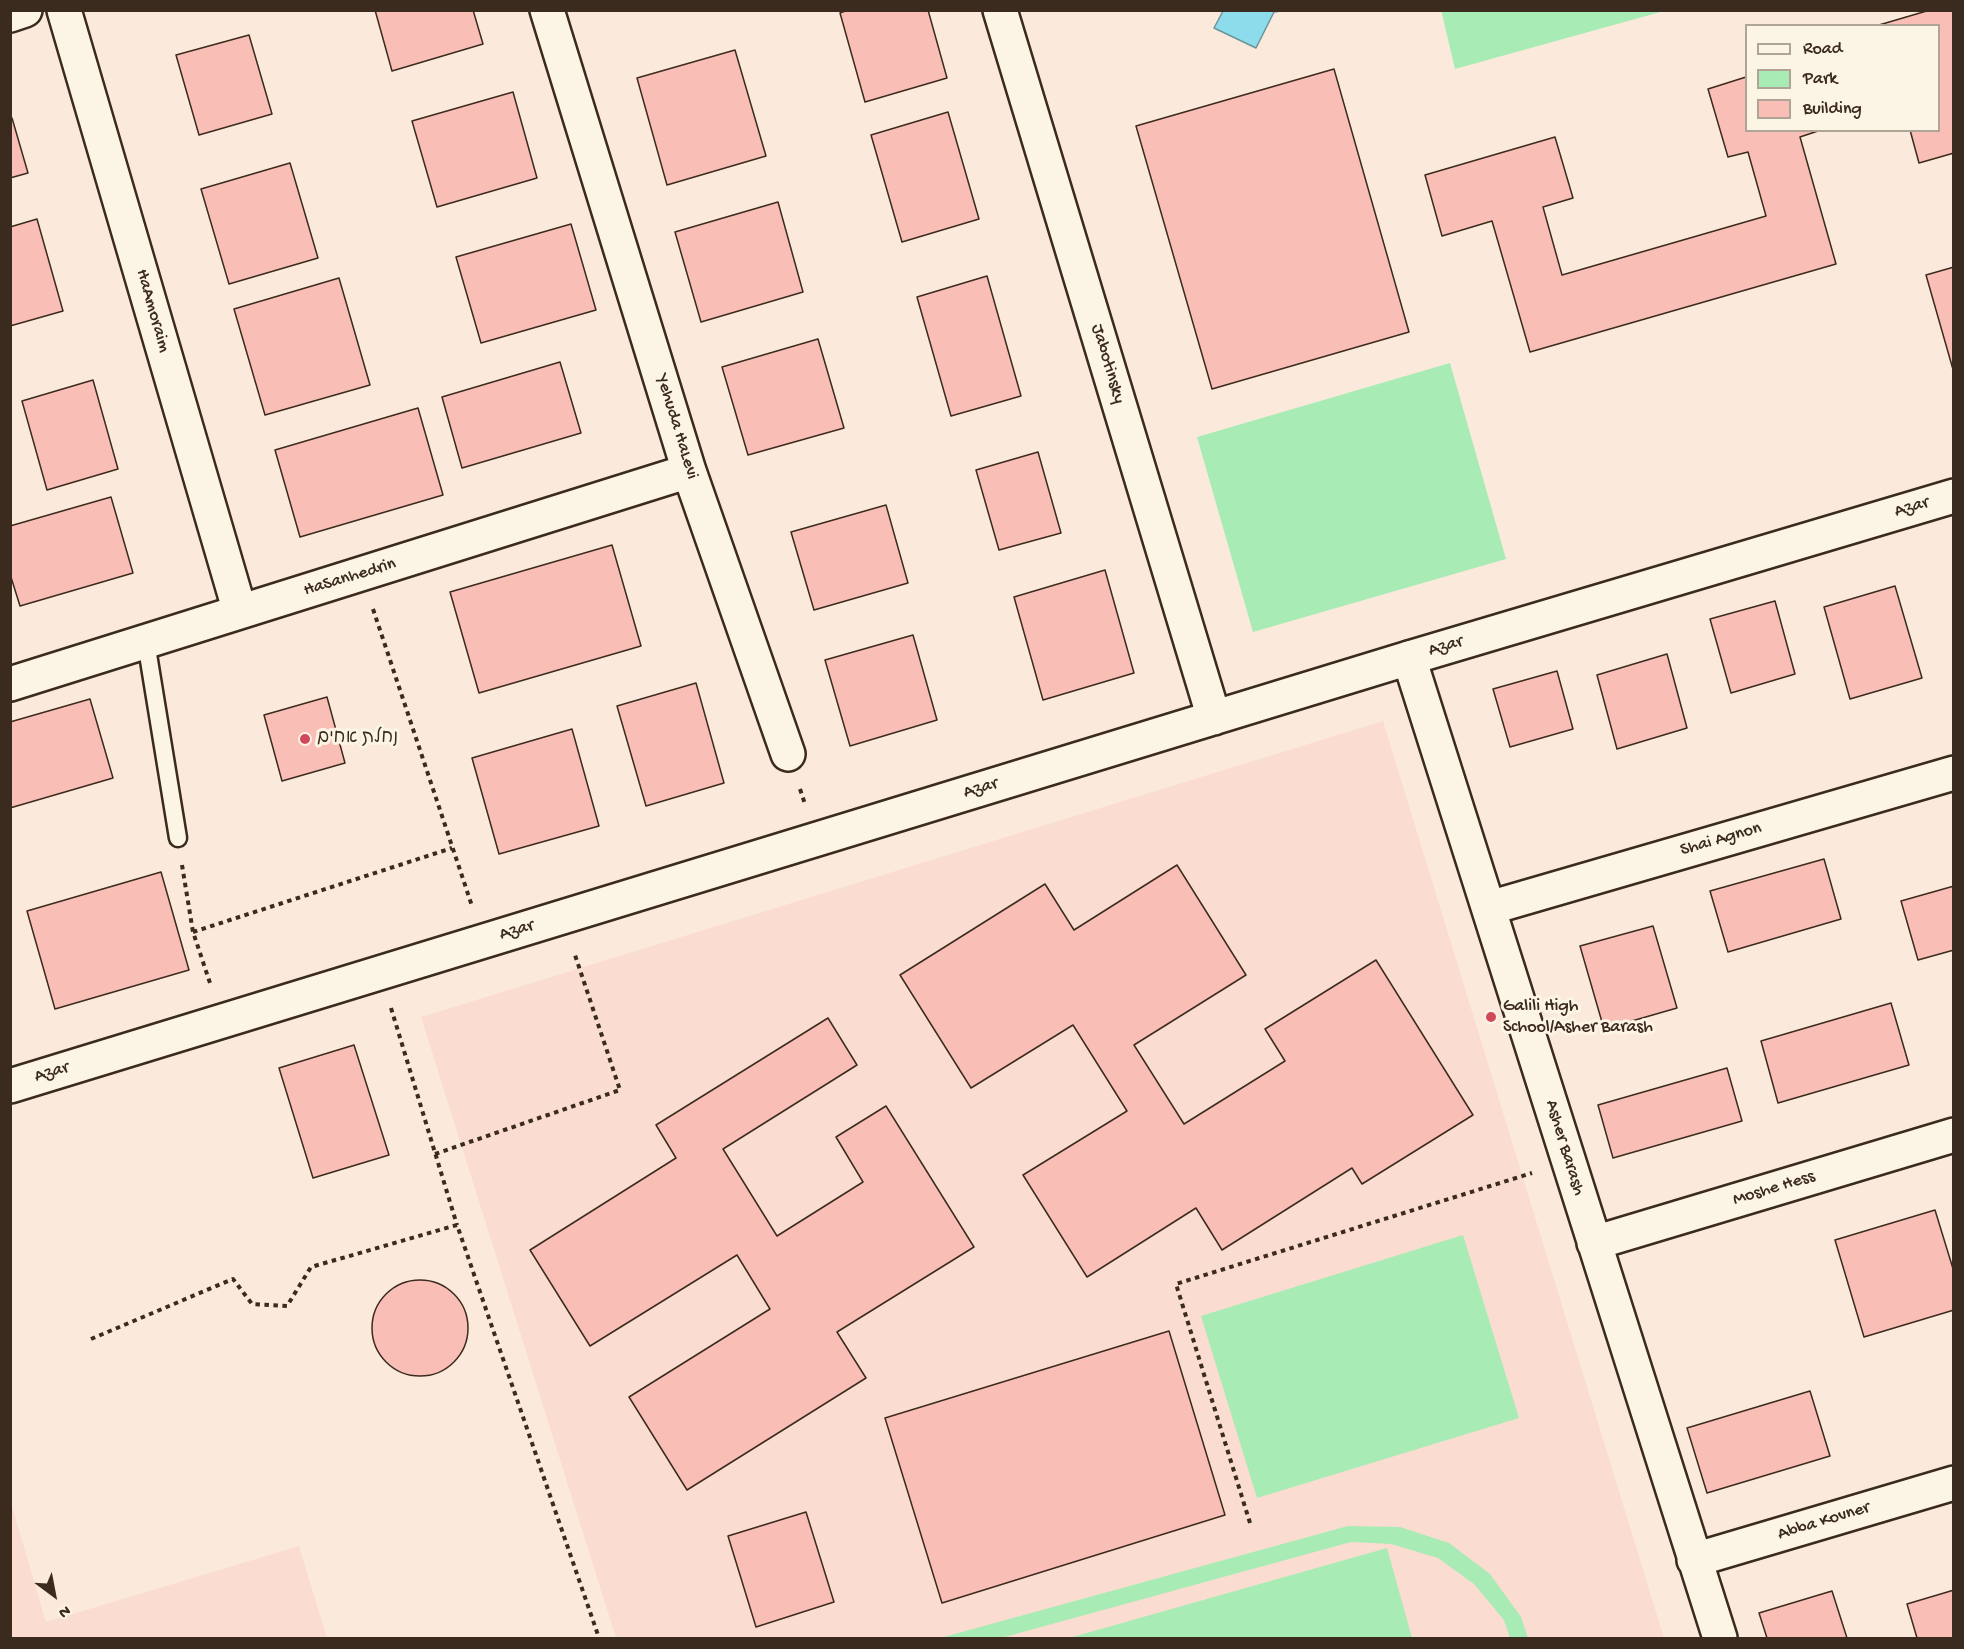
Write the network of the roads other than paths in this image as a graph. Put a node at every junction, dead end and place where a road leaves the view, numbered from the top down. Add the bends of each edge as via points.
1 (24, 10) edge
2 (63, 10) edge
3 (547, 10) edge
4 (1000, 10) edge
5 (10, 15) edge
6 (689, 471) junction
7 (1953, 496) edge
8 (240, 612) junction
9 (146, 642) junction
10 (1409, 657) junction
11 (10, 684) edge
12 (1214, 718) junction
13 (788, 754) road end
14 (1953, 773) edge
15 (178, 838) road end
16 (1488, 908) junction
17 (10, 1086) edge
18 (1953, 1135) edge
19 (1594, 1244) junction
20 (1953, 1483) edge
21 (1694, 1560) junction
22 (1720, 1638) edge

1 - 5 street
2 - 8 street, HaAmoraim
3 - 6 street, Yehuda HaLevi
4 - 12 street, Jabotinsky
6 - 8 street, HaSanhedrin
6 - 13 street, Yehuda HaLevi
7 - 10 street, Azar
8 - 9 street, HaSanhedrin
9 - 11 street, HaSanhedrin
9 - 15 lane
10 - 12 street, Azar
10 - 16 street, Asher Barash
12 - 17 street, Azar
14 - 16 street, Shai Agnon
16 - 19 street, Asher Barash
18 - 19 street, Moshe Hess
19 - 21 street, Asher Barash
20 - 21 street, Abba Kovner
21 - 22 street, Asher Barash

